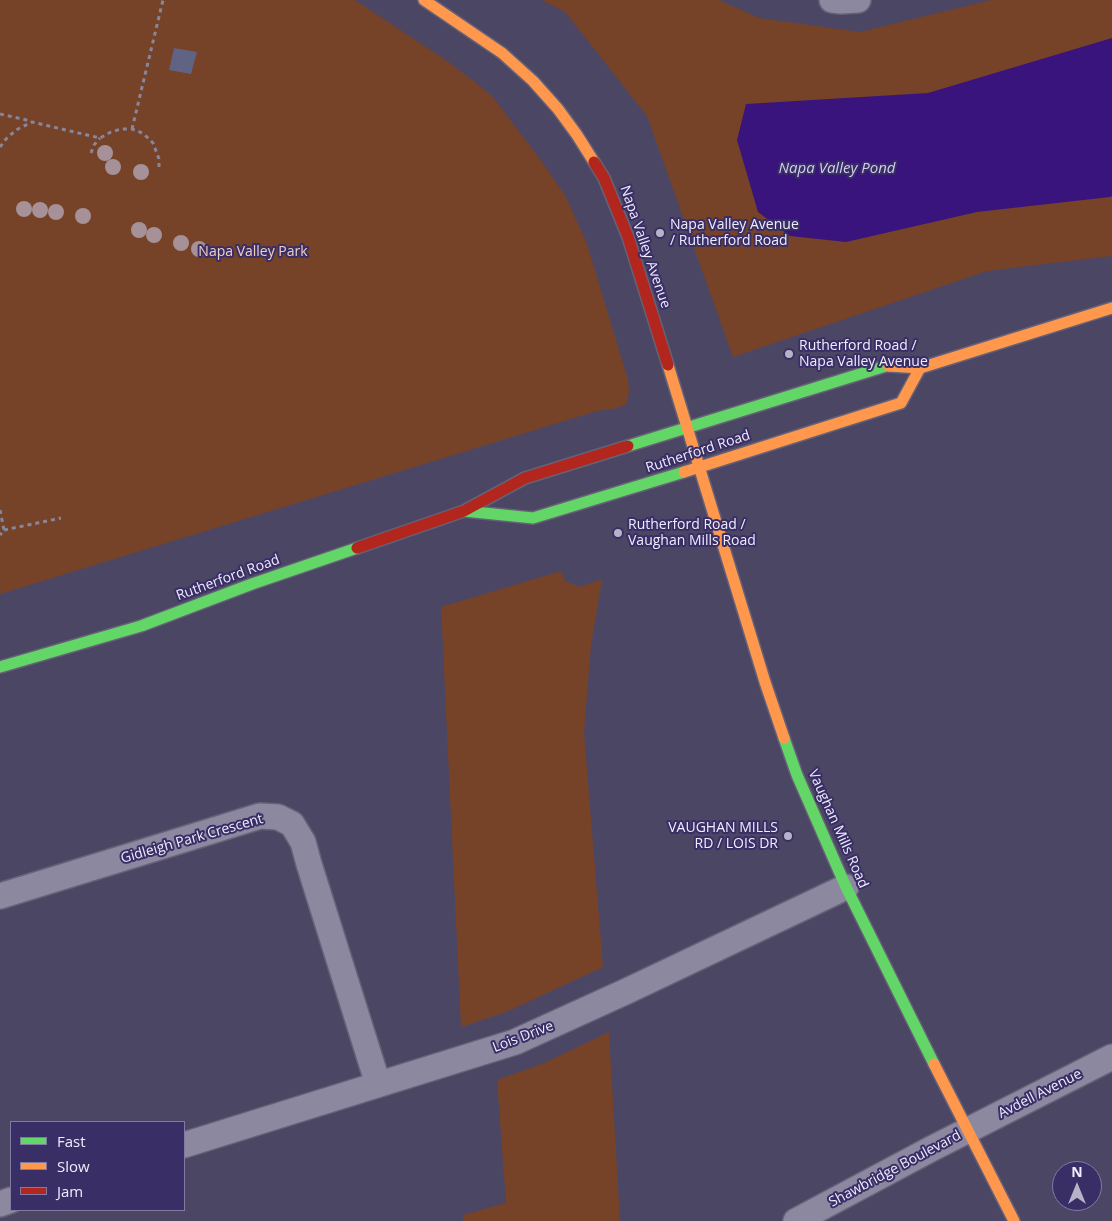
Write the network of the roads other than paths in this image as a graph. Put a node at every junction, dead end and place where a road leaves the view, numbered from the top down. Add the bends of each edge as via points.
1 (424, 0) edge
2 (832, 0) edge
3 (858, 0) edge
4 (1112, 308) edge
5 (920, 368) junction
6 (688, 427) junction
7 (699, 467) junction
8 (464, 511) junction
9 (0, 668) edge
10 (846, 886) junction
11 (0, 896) edge
12 (1112, 1057) edge
13 (378, 1084) junction
14 (968, 1131) junction
15 (185, 1145) edge
16 (796, 1221) edge
17 (1014, 1221) edge

1 - 6 main road, Napa Valley Avenue via 502,53 533,81 558,109 593,158 628,237
2 - 3 street
4 - 5 main road, Rutherford Road
5 - 6 main road, Rutherford Road via 886,366
5 - 7 main road, Rutherford Road via 901,403
6 - 7 main road, Vaughan Mills Road
6 - 8 main road, Rutherford Road via 525,478
7 - 8 main road, Rutherford Road via 533,518
7 - 10 main road, Vaughan Mills Road via 787,748
8 - 9 main road, Rutherford Road via 141,626
10 - 13 street, Lois Drive via 523,1038
10 - 14 main road, Vaughan Mills Road
11 - 13 street, Gidleigh Park Crescent via 260,816 285,820 292,824 303,842
12 - 14 street, Avdell Avenue
13 - 15 street, Lois Drive
14 - 16 street, Shawbridge Boulevard
14 - 17 main road, Vaughan Mills Road

